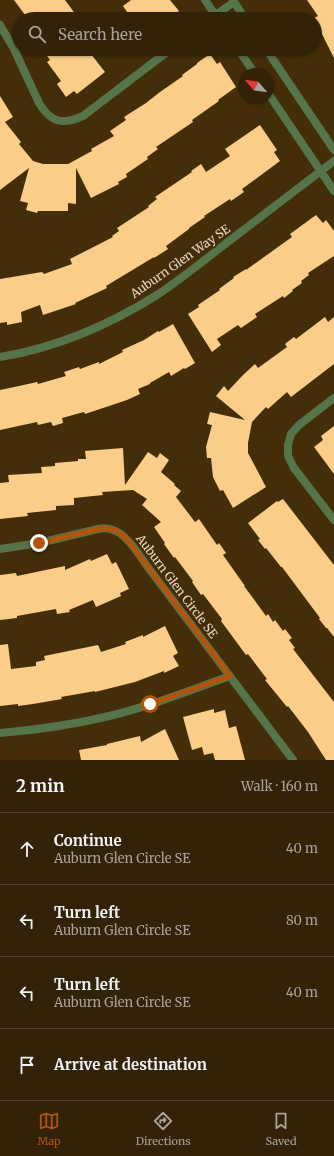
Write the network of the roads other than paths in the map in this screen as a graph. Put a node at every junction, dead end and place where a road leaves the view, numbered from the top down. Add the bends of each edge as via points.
1 (205, 0) edge
2 (233, 1) edge
3 (211, 12) edge
4 (221, 12) edge
5 (240, 12) edge
6 (0, 25) edge
7 (12, 46) edge
8 (17, 56) edge
9 (162, 56) edge
10 (243, 56) edge
11 (271, 56) edge
12 (251, 68) edge
13 (274, 102) edge
14 (334, 150) edge
15 (334, 161) edge
16 (321, 171) junction
17 (334, 191) edge
18 (0, 357) edge
19 (334, 398) edge
20 (334, 520) edge
21 (0, 549) edge
22 (230, 676) junction
23 (0, 734) edge
24 (293, 760) edge

1 - 3 street
2 - 4 street
2 - 5 street
6 - 7 street
8 - 9 street via 43,111 54,120 66,122 83,116
10 - 12 street
11 - 14 street
13 - 16 street
15 - 16 street, Auburn Glen Way SE
16 - 17 street
16 - 18 street, Auburn Glen Way SE via 158,294 92,330 51,345
19 - 20 street via 291,434 288,456 294,468
21 - 22 street, Auburn Glen Circle SE via 98,529 106,528 119,532
22 - 23 street via 106,717
22 - 24 street, Auburn Glen Circle SE

